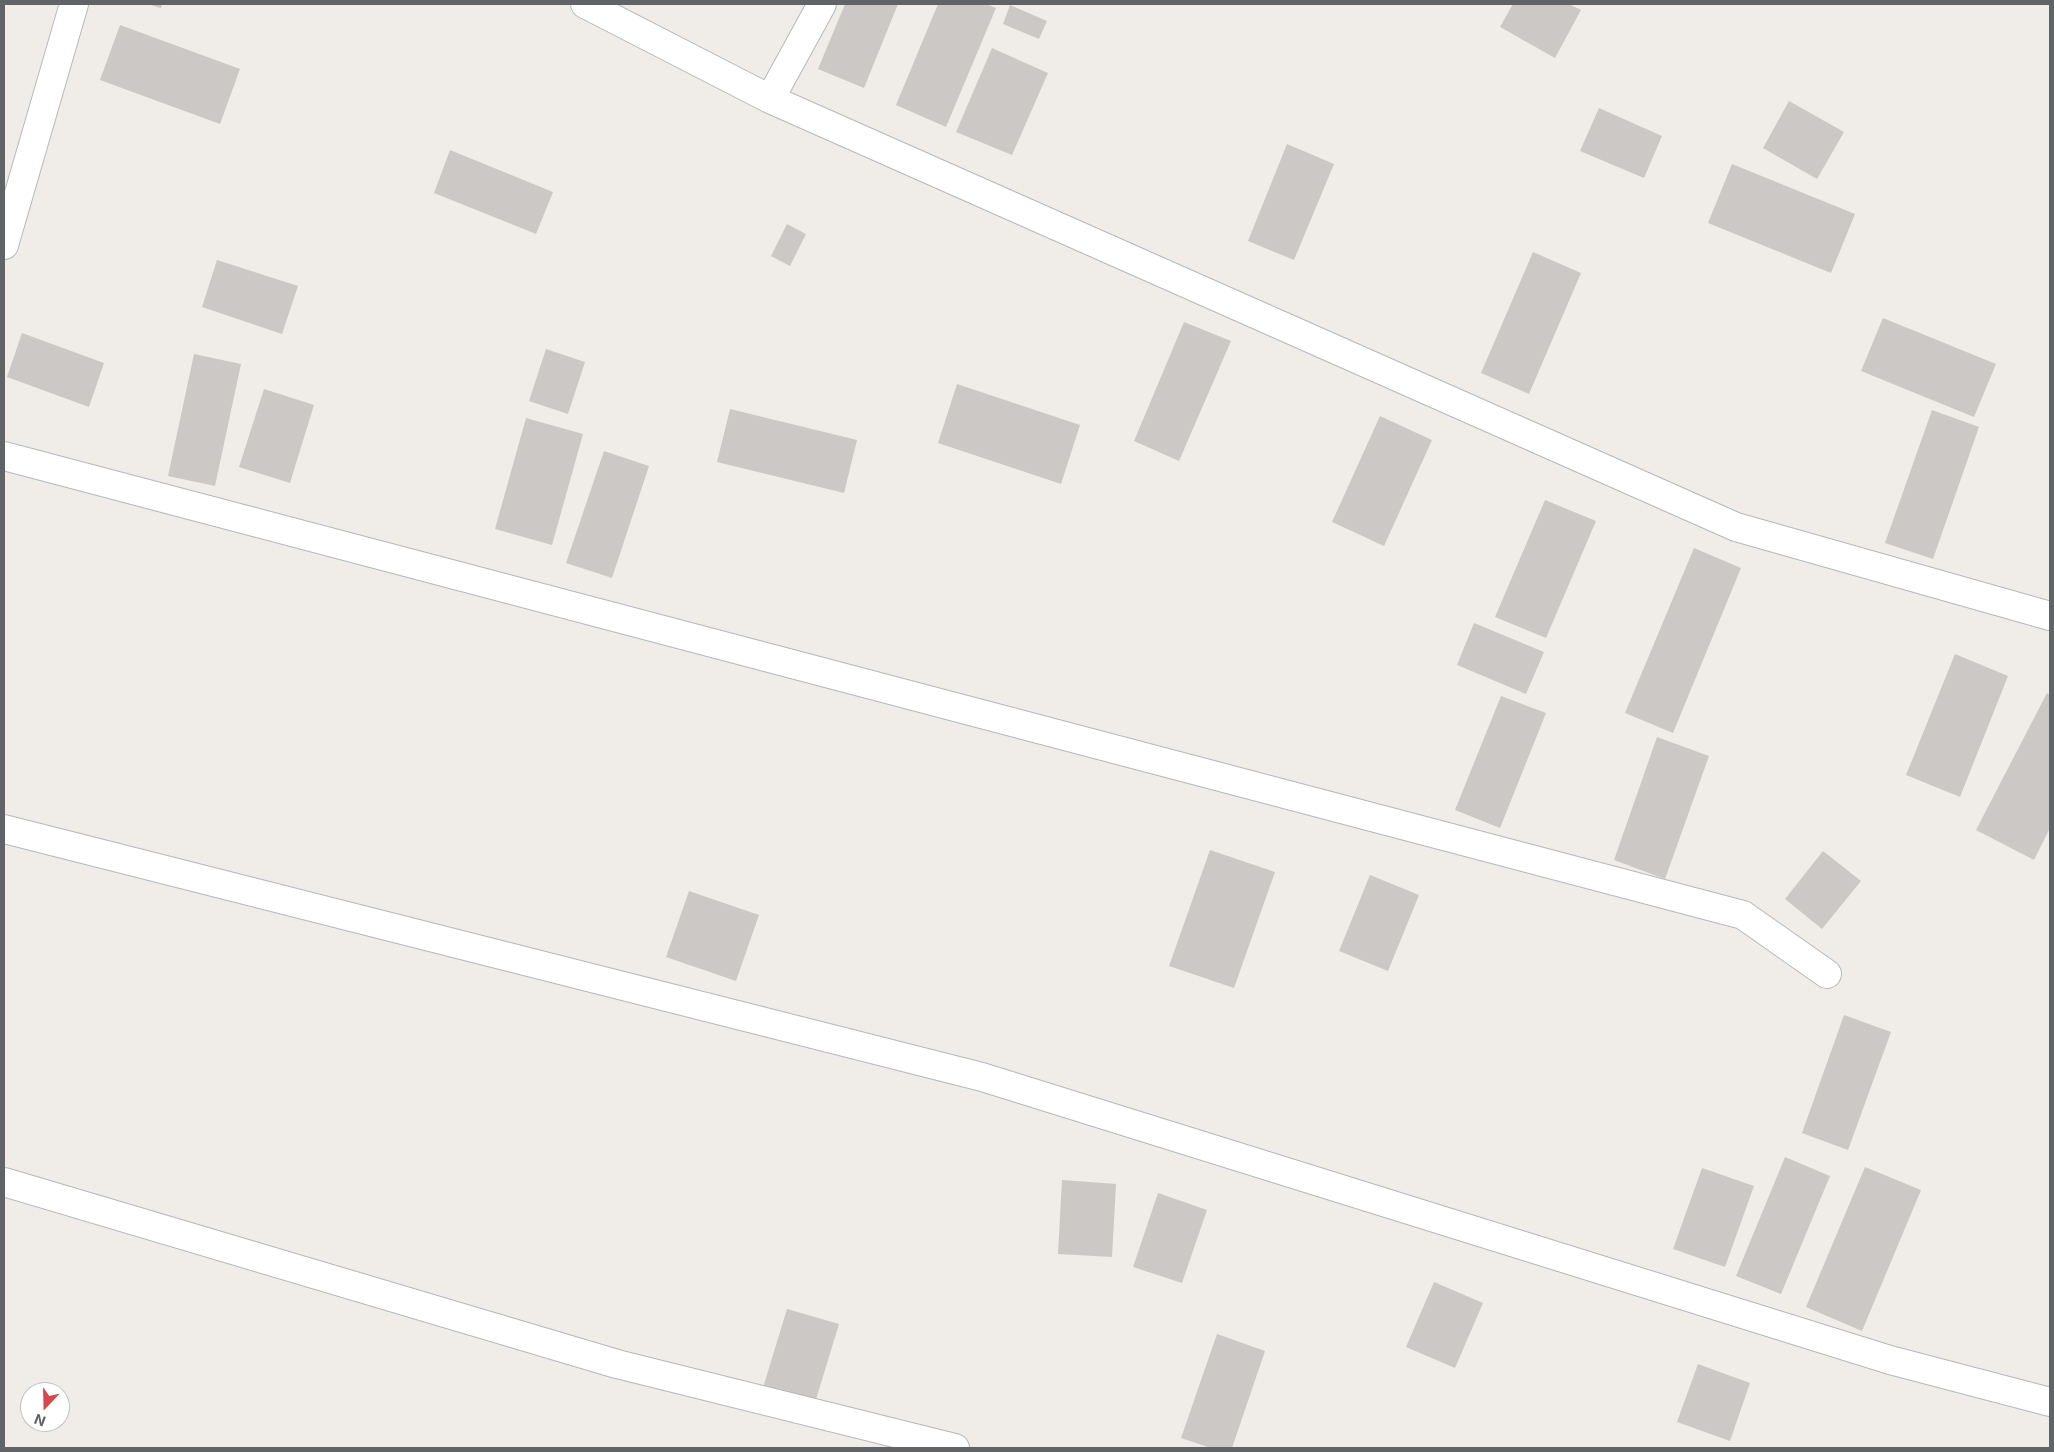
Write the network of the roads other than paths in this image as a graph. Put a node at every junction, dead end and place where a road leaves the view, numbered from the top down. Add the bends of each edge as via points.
1 (74, 4) edge
2 (585, 4) edge
3 (822, 4) edge
4 (770, 99) junction
5 (4, 245) edge
6 (4, 456) edge
7 (2050, 616) edge
8 (4, 829) edge
9 (1827, 974) dead end
10 (4, 1182) edge
11 (2050, 1402) edge
12 (955, 1448) edge

1 - 5 street
2 - 4 street
3 - 4 street
4 - 7 street via 1736,527
6 - 9 street via 1743,915
8 - 11 street via 982,1077 1890,1360
10 - 12 street via 617,1364

